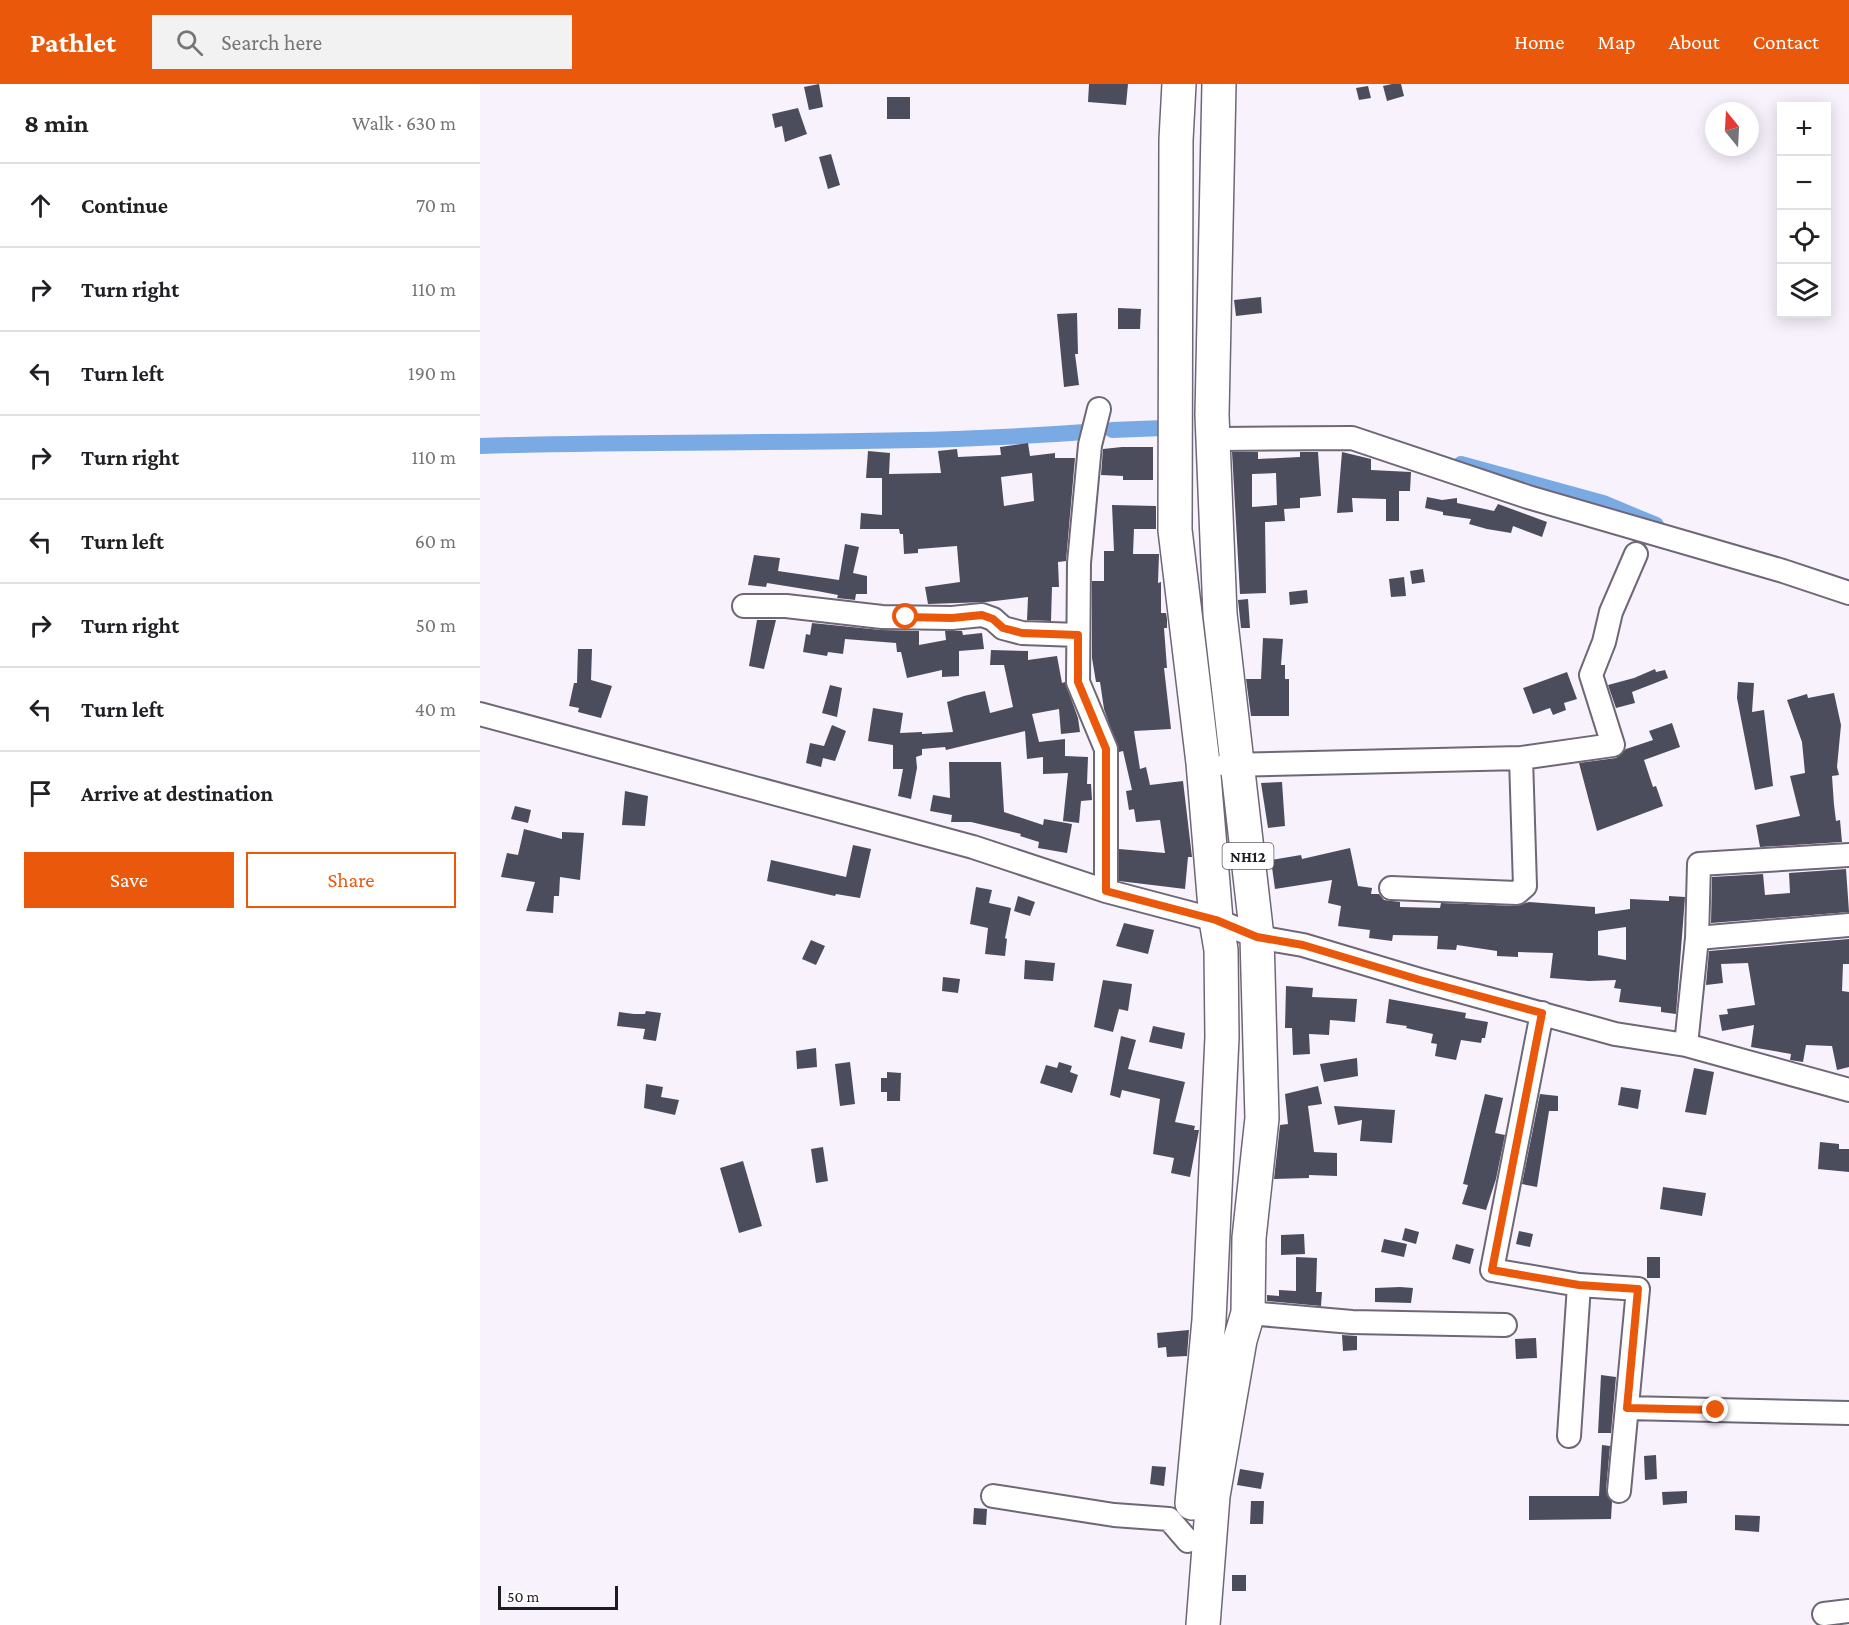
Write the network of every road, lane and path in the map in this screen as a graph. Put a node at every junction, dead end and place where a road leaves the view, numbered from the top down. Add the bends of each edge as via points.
1 (1179, 84) edge
2 (1219, 84) edge
3 (1098, 409) dead end
4 (1213, 446) junction
5 (1636, 554) dead end
6 (1849, 593) edge
7 (744, 606) dead end
8 (1078, 635) junction
9 (480, 714) edge
10 (1521, 758) junction
11 (1203, 763) junction
12 (1237, 766) junction
13 (1849, 855) edge
14 (1391, 888) dead end
15 (1106, 891) junction
16 (1216, 920) junction
17 (1849, 925) edge
18 (1257, 937) junction
19 (1697, 938) junction
20 (1542, 1013) junction
21 (1686, 1045) junction
22 (1849, 1090) edge
23 (1579, 1285) junction
24 (1248, 1313) junction
25 (1505, 1325) dead end
26 (1627, 1408) junction
27 (1849, 1413) edge
28 (1569, 1436) dead end
29 (1619, 1491) dead end
30 (993, 1496) dead end
31 (1188, 1541) junction
32 (1849, 1611) edge
33 (1824, 1614) dead end
34 (1181, 1625) edge
35 (1203, 1625) edge

1 - 11 highway, NH12 via 1175,530
2 - 4 highway, NH12
3 - 8 street via 1090,445 1079,563
4 - 6 street via 1220,439 1352,438 1528,497
4 - 12 highway, NH12 via 1220,614
5 - 10 street via 1611,612 1591,675 1613,745
7 - 8 street via 786,606 882,617 982,615 1003,628 1022,633
8 - 15 street via 1078,682 1106,749
9 - 15 street via 962,844
10 - 12 street
10 - 14 street via 1525,886 1517,893
11 - 12 street
11 - 16 highway, NH12
12 - 18 highway, NH12
13 - 19 street via 1699,864
15 - 16 street
16 - 18 street
16 - 31 highway, NH12 via 1221,950 1222,1037 1209,1320
17 - 19 street
18 - 20 street via 1303,945
18 - 24 highway, NH12 via 1262,1118 1249,1238
19 - 21 street
20 - 21 street via 1615,1034
20 - 23 street via 1492,1270
21 - 22 street
23 - 26 street via 1638,1289
23 - 28 street
24 - 25 street via 1352,1322
24 - 35 highway, NH12 via 1213,1496
26 - 27 street
26 - 29 street
30 - 31 street via 1114,1515 1168,1519
31 - 34 highway, NH12
32 - 33 street

